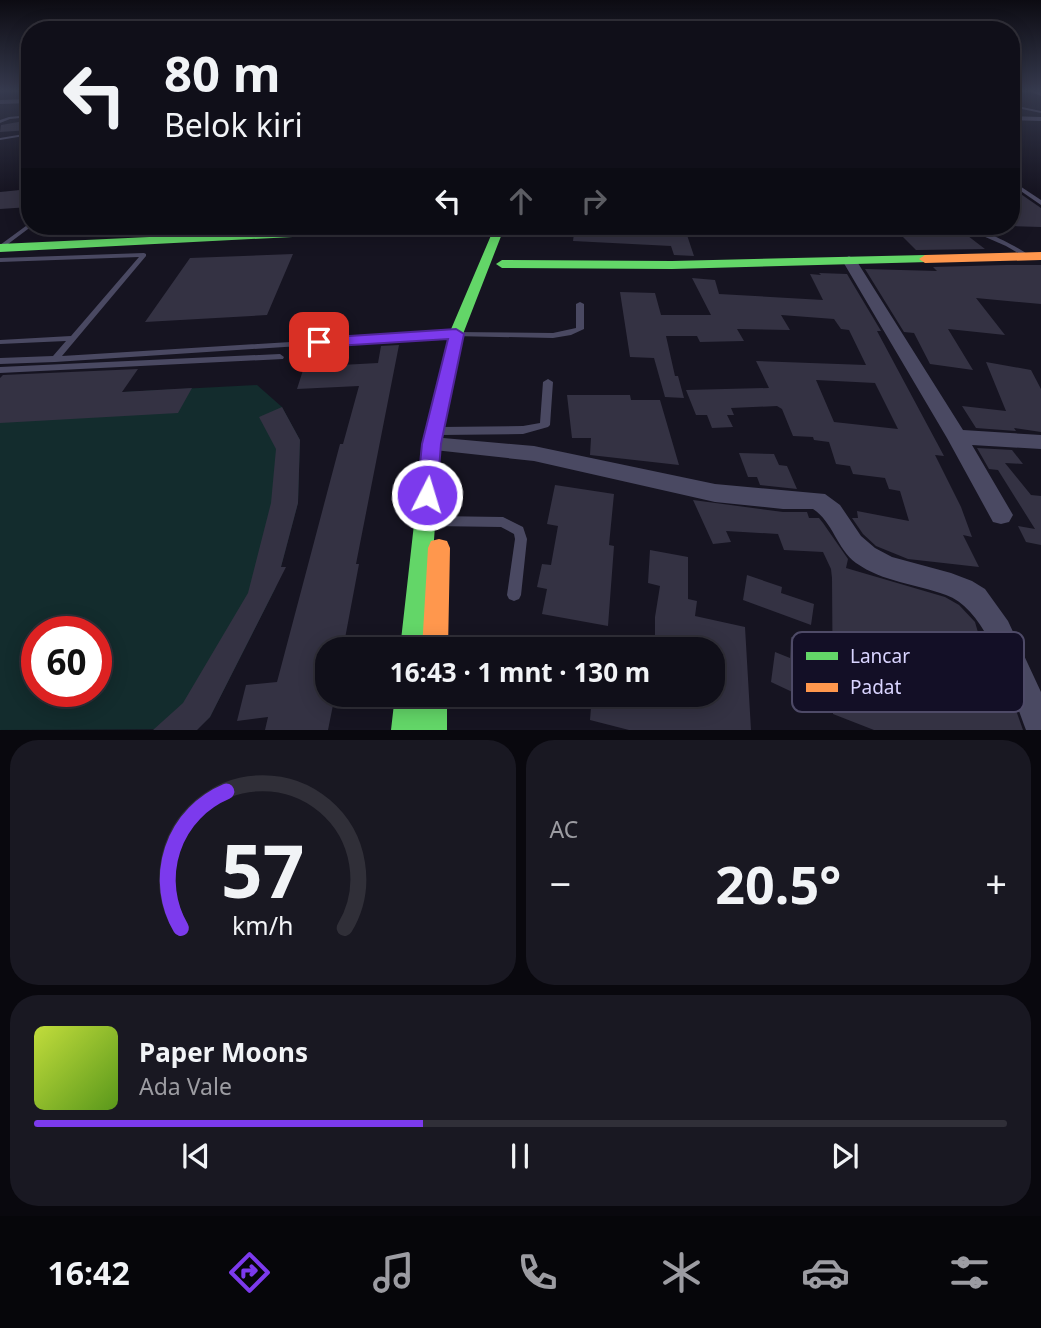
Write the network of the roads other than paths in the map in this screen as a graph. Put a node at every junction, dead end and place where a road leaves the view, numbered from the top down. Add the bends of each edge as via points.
1 (21, 136) edge
2 (0, 139) edge
3 (1020, 189) edge
4 (1041, 203) edge
5 (21, 232) edge
6 (264, 235) edge
7 (499, 235) edge
8 (507, 235) edge
9 (984, 235) edge
10 (0, 248) edge
11 (1036, 259) edge
12 (0, 260) edge
13 (849, 260) junction
14 (494, 264) junction
15 (580, 304) dead end
16 (464, 334) junction
17 (73, 338) junction
18 (0, 342) edge
19 (209, 349) junction
20 (280, 357) dead end
21 (55, 359) junction
22 (202, 360) junction
23 (0, 361) edge
24 (0, 370) edge
25 (548, 382) dead end
26 (957, 437) junction
27 (441, 438) junction
28 (1041, 442) edge
29 (1001, 515) dead end
30 (432, 521) junction
31 (514, 595) dead end
32 (999, 632) edge
33 (415, 637) edge
34 (435, 637) edge
35 (1024, 689) edge
36 (407, 707) edge
37 (434, 707) edge
38 (1041, 728) edge
39 (405, 730) edge
40 (433, 730) edge

1 - 2 lane
3 - 4 lane
5 - 10 lane
6 - 10 main road
7 - 14 main road
8 - 14 main road
9 - 11 lane
11 - 13 main road
12 - 17 lane via 144,255
13 - 14 main road
13 - 26 street
14 - 16 main road via 471,292
15 - 16 lane via 580,329 572,333
16 - 19 lane
16 - 27 main road
17 - 18 lane
17 - 21 lane
19 - 21 lane
19 - 22 lane
20 - 22 lane
21 - 23 lane
22 - 24 lane
25 - 27 lane via 545,425
26 - 28 street
26 - 29 street
27 - 30 main road
27 - 32 street via 734,496 817,500 827,505 864,555 964,590 980,602
30 - 31 lane via 503,522 519,531
30 - 33 main road
30 - 34 main road
35 - 38 street
36 - 39 main road
37 - 40 main road

